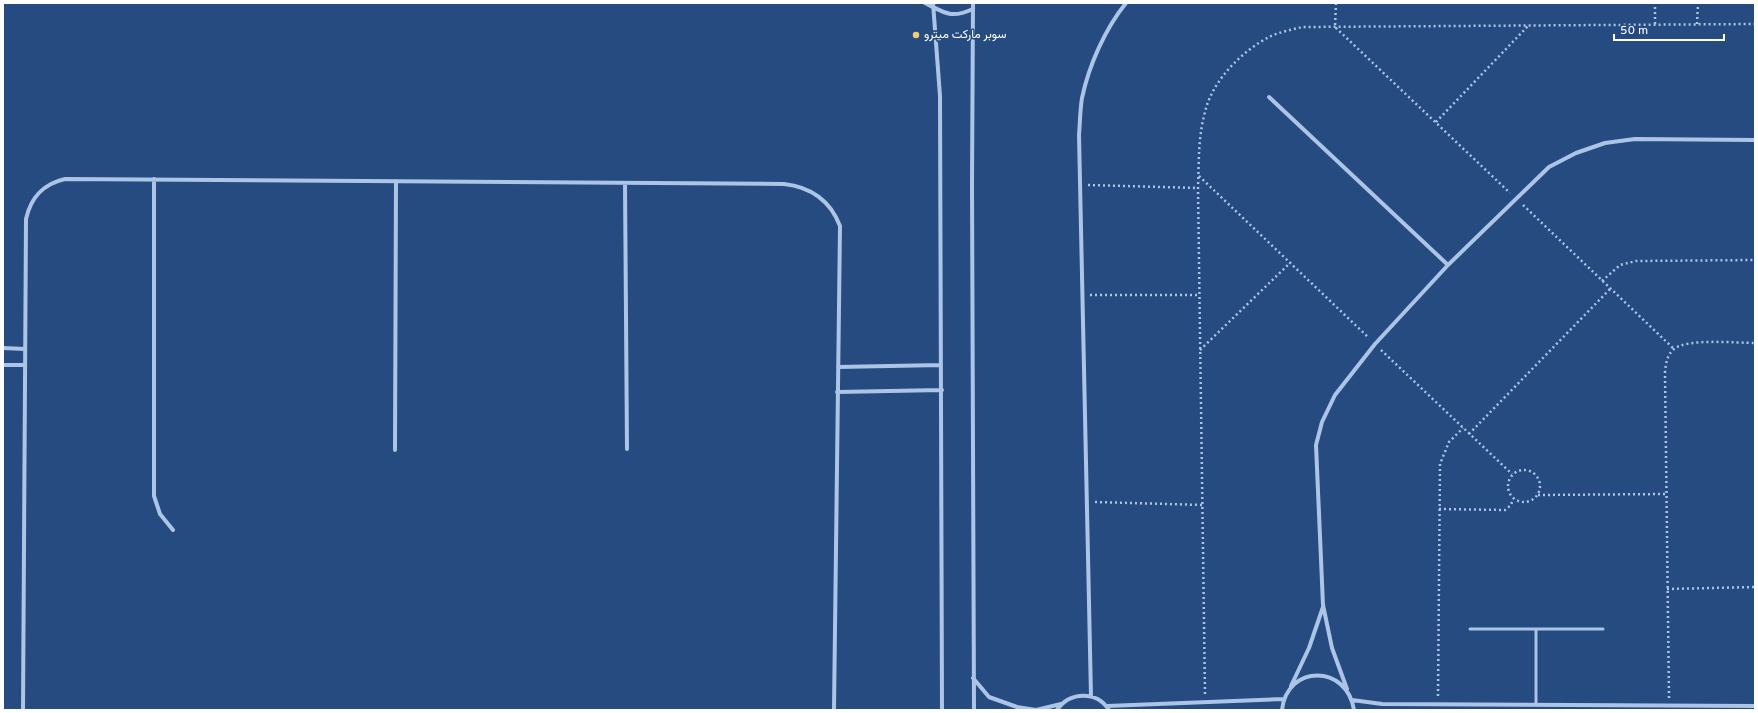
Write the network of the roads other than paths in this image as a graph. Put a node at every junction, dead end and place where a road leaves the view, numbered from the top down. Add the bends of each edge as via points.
1 (925, 3) edge
2 (973, 3) edge
3 (1126, 3) edge
4 (933, 5) edge
5 (973, 9) junction
6 (1269, 97) dead end
7 (1755, 140) edge
8 (154, 179) junction
9 (396, 181) junction
10 (625, 183) junction
11 (1448, 265) junction
12 (3, 348) edge
13 (25, 348) junction
14 (3, 365) edge
15 (25, 365) junction
16 (941, 365) junction
17 (838, 367) junction
18 (942, 390) junction
19 (837, 392) junction
20 (626, 449) dead end
21 (395, 450) dead end
22 (173, 530) dead end
23 (1323, 605) junction
24 (1470, 629) dead end
25 (1603, 629) dead end
26 (1536, 630) junction
27 (973, 678) junction
28 (1290, 688) junction
29 (1347, 689) junction
30 (1090, 696) junction
31 (1284, 699) junction
32 (1352, 700) junction
33 (1061, 704) junction
34 (1512, 704) junction
35 (1536, 704) junction
36 (1755, 706) edge
37 (1108, 708) edge
38 (23, 710) edge
39 (834, 710) edge
40 (942, 710) edge
41 (974, 710) edge
42 (1057, 710) edge
43 (1282, 710) edge
44 (1354, 710) edge
45 (1513, 710) edge
46 (1536, 710) edge

1 - 4 street
2 - 5 street
3 - 30 street via 1097,52 1082,98 1079,135
4 - 5 street via 950,15 961,15
4 - 16 street via 940,96
5 - 27 street
6 - 11 street
7 - 11 street via 1635,139 1605,143 1576,153 1549,168
8 - 9 street
8 - 13 street via 65,179 46,185 32,200 26,219
8 - 22 street via 154,496 160,514
9 - 10 street
9 - 21 street
10 - 17 street via 784,184 803,187 820,197 832,210 840,226
10 - 20 street
11 - 23 street via 1374,344 1335,395 1322,422 1316,444
12 - 13 street
13 - 15 street
14 - 15 street
15 - 38 street
16 - 17 street
16 - 18 street
17 - 19 street
18 - 19 street
18 - 40 street
19 - 39 street
23 - 28 street via 1309,648
23 - 29 street via 1332,648
24 - 26 lane
25 - 26 lane
26 - 35 lane
27 - 33 street via 989,697 1017,707 1036,710
27 - 41 street
28 - 29 street via 1312,675 1325,676
28 - 31 street
29 - 32 street
30 - 33 street via 1075,697
30 - 37 street via 1100,700
31 - 37 street
31 - 43 street
32 - 34 street via 1382,704
32 - 44 street
33 - 42 street
34 - 35 street
34 - 45 street
35 - 36 street
35 - 46 street

